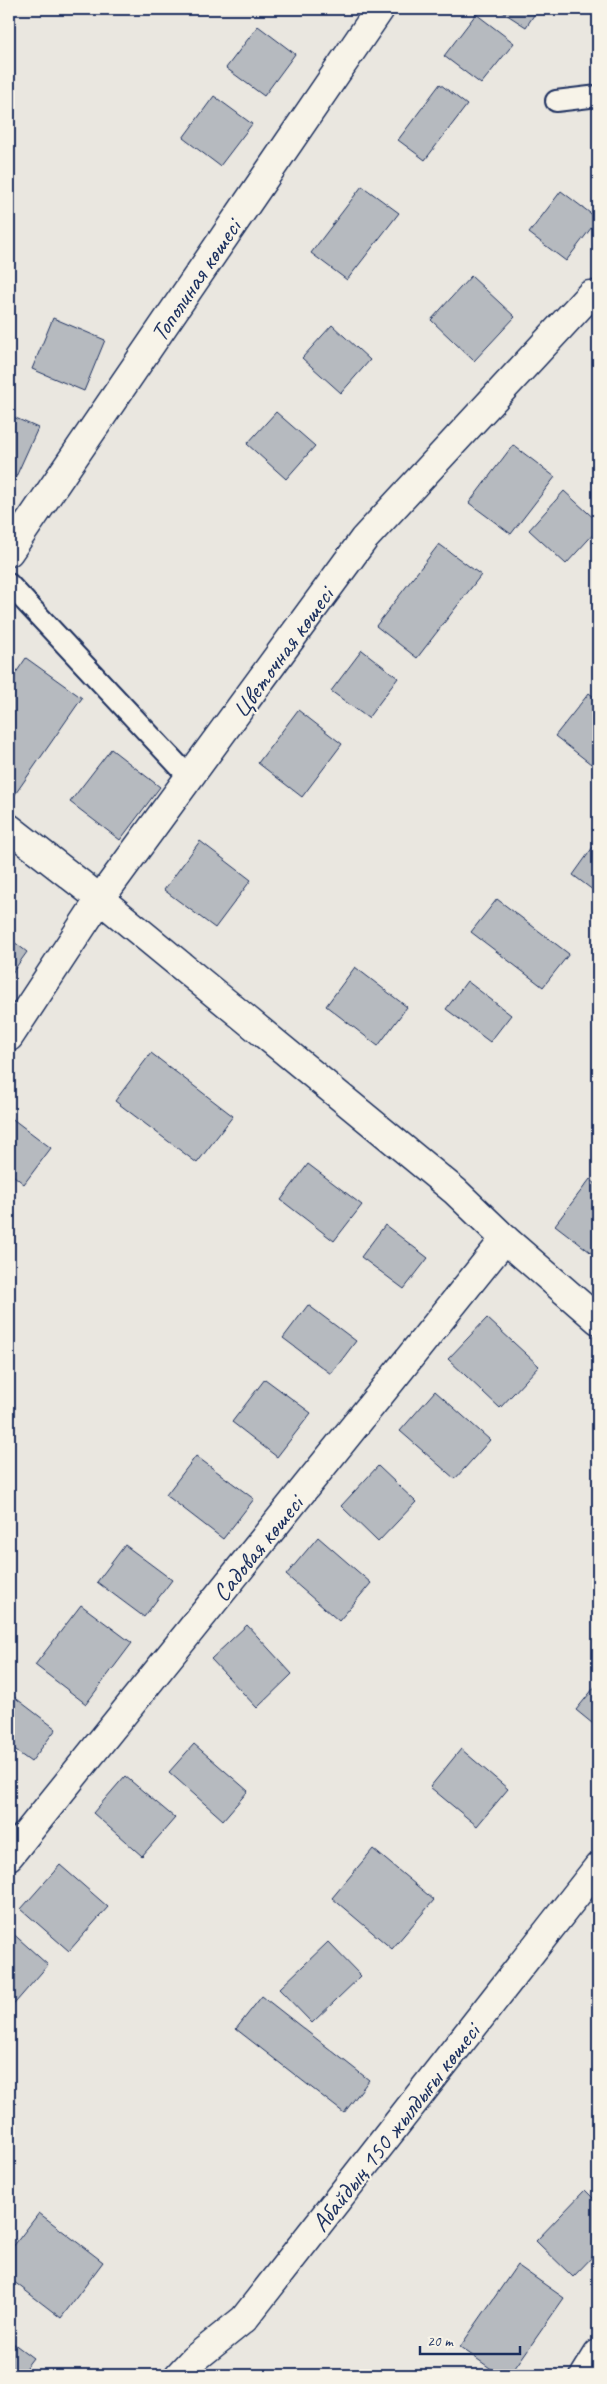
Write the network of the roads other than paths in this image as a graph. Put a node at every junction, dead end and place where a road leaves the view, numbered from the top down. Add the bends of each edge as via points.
1 (380, 9) edge
2 (598, 96) edge
3 (556, 101) dead end
4 (590, 295) dead end
5 (9, 552) edge
6 (9, 584) edge
7 (190, 778) junction
8 (9, 828) edge
9 (100, 899) junction
10 (9, 1037) edge
11 (505, 1239) junction
12 (598, 1320) edge
13 (9, 1856) edge
14 (598, 1867) edge
15 (598, 2354) edge
16 (179, 2375) edge
17 (585, 2375) edge

1 - 5 street, Тополиная көшесі
2 - 3 lane
4 - 7 street, Цветочная көшесі via 364,539
6 - 7 lane
7 - 9 street, Цветочная көшесі
8 - 9 street
9 - 10 street, Цветочная көшесі
9 - 11 street via 455,1191
11 - 12 street
11 - 13 street, Садовая көшесі
14 - 16 street, Абайдың 150 жылдығы көшесі via 244,2319
15 - 17 street

